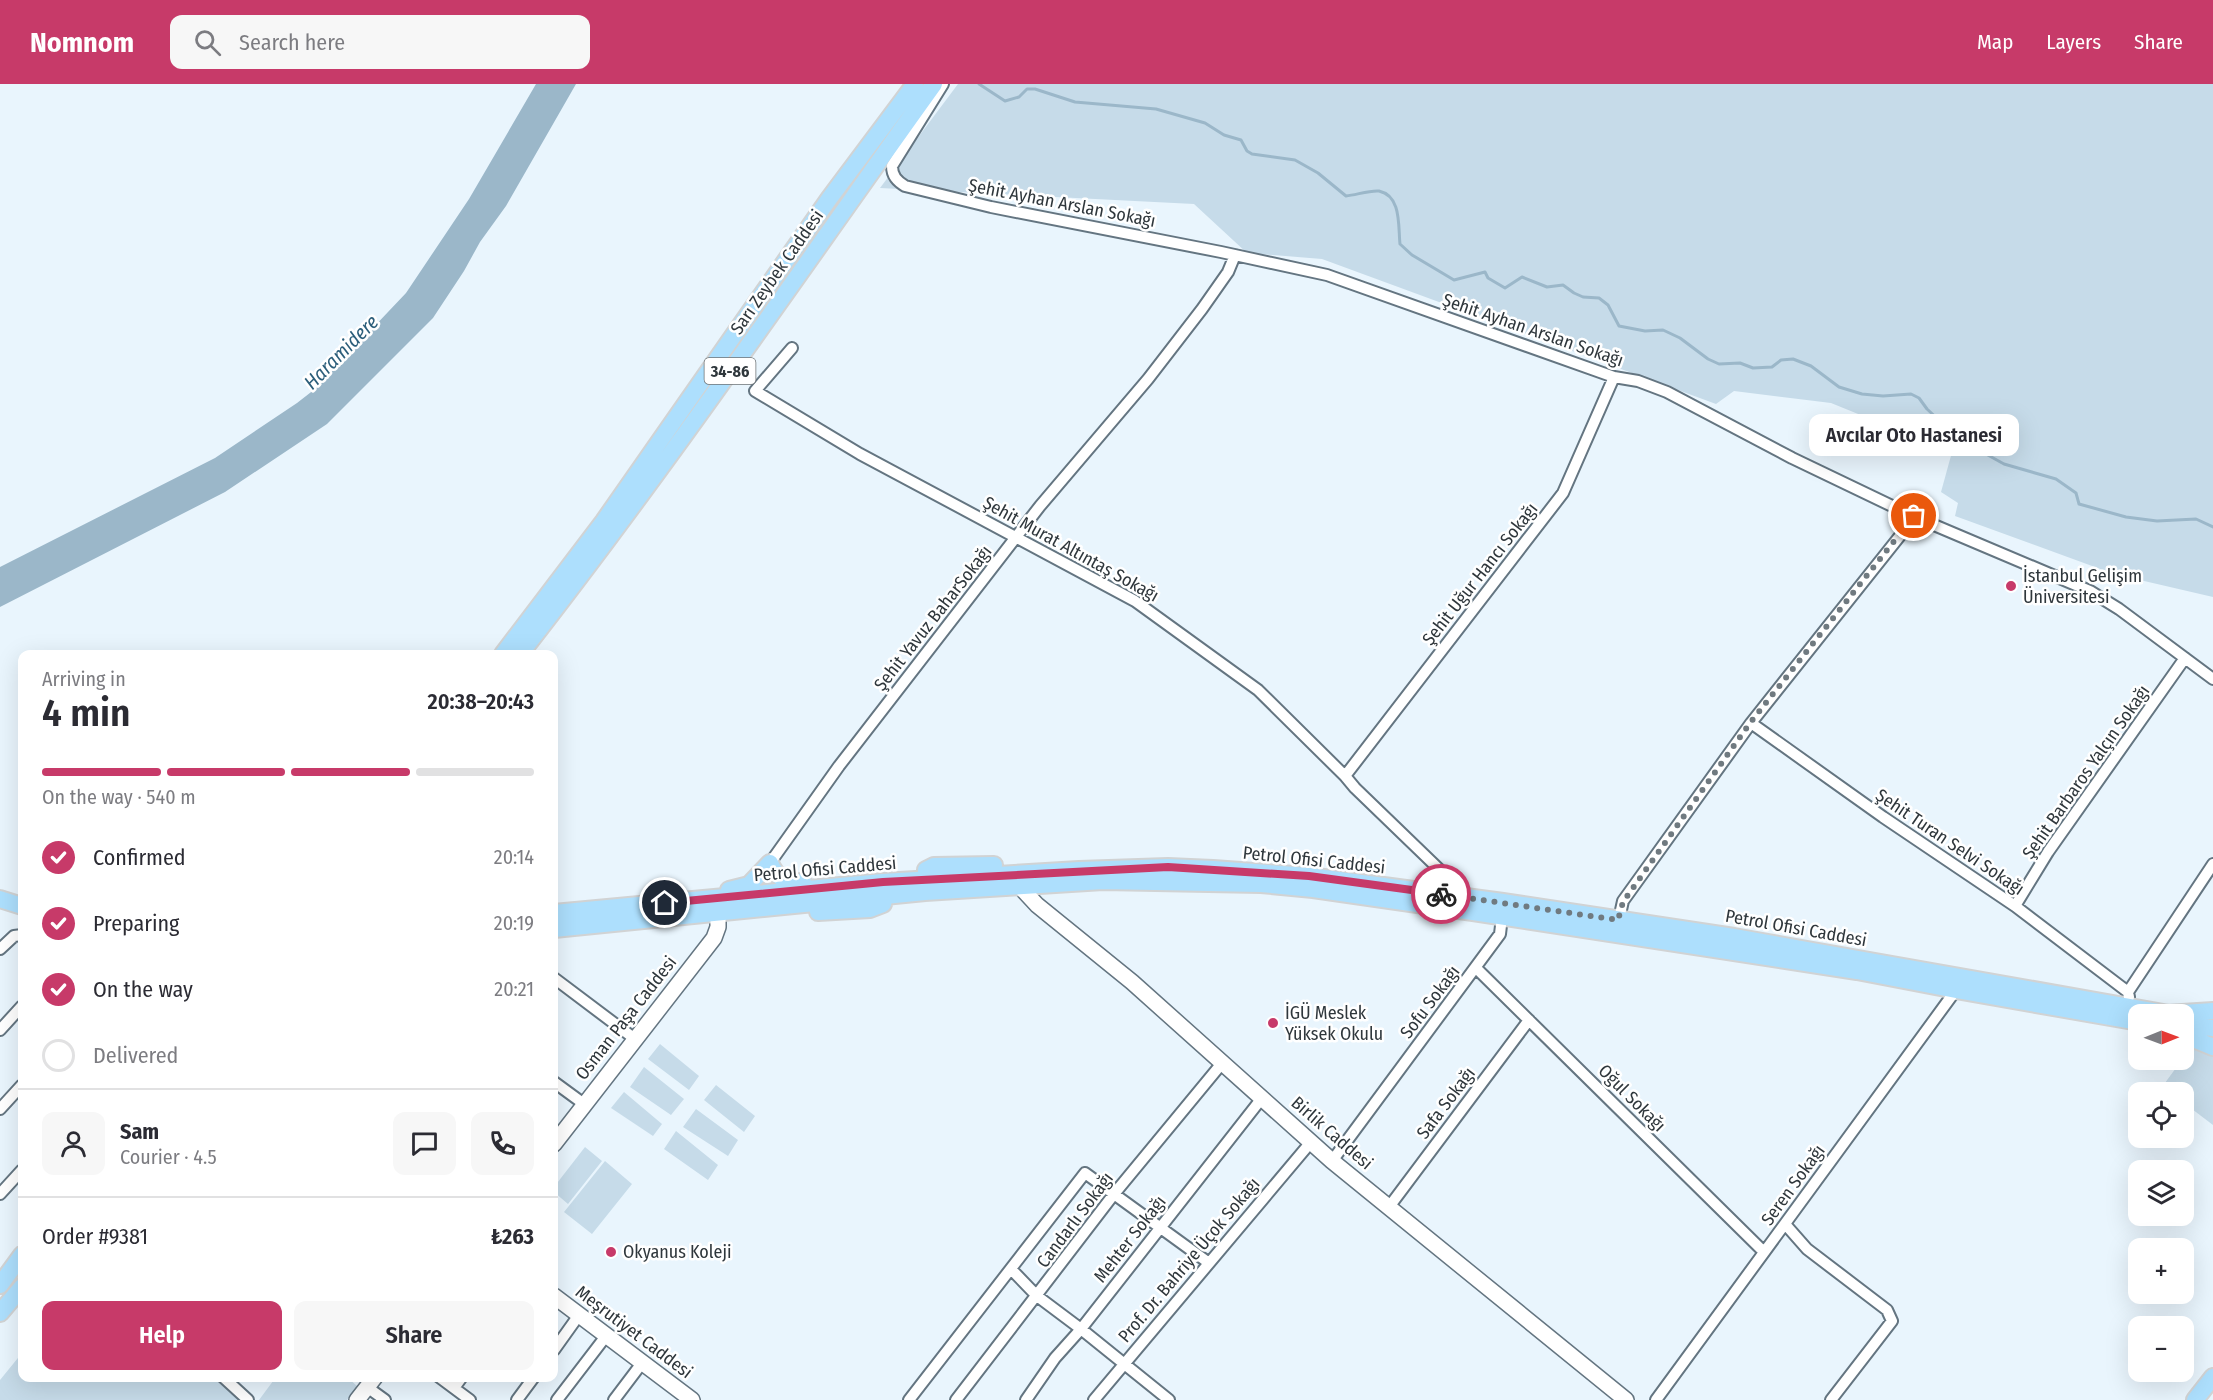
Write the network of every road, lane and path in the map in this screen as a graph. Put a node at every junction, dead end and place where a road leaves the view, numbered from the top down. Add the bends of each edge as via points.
1 (915, 84) edge
2 (934, 84) edge
3 (943, 84) edge
4 (1235, 255) junction
5 (792, 348) dead end
6 (1614, 377) junction
7 (1914, 516) junction
8 (1016, 538) junction
9 (506, 650) edge
10 (523, 650) edge
11 (2185, 658) junction
12 (2213, 679) edge
13 (1750, 723) junction
14 (1345, 776) junction
15 (770, 863) junction
16 (2213, 864) edge
17 (925, 886) junction
18 (1023, 886) junction
19 (885, 889) junction
20 (1452, 896) junction
21 (0, 899) edge
22 (663, 903) junction
23 (18, 905) edge
24 (2015, 906) junction
25 (1503, 910) junction
26 (558, 913) edge
27 (718, 913) junction
28 (1618, 920) junction
29 (558, 929) edge
30 (18, 936) edge
31 (0, 949) edge
32 (1476, 968) junction
33 (558, 981) edge
34 (1956, 990) junction
35 (2128, 992) junction
36 (2132, 1004) edge
37 (18, 1010) edge
38 (2213, 1011) edge
39 (2194, 1012) edge
40 (2128, 1016) edge
41 (2194, 1016) edge
42 (2128, 1017) edge
43 (2213, 1018) edge
44 (1528, 1020) junction
45 (2194, 1026) edge
46 (2213, 1029) edge
47 (0, 1030) edge
48 (635, 1039) junction
49 (2194, 1039) edge
50 (2213, 1047) edge
51 (1223, 1062) junction
52 (558, 1085) edge
53 (18, 1089) edge
54 (1262, 1098) junction
55 (584, 1104) junction
56 (0, 1109) edge
57 (558, 1139) edge
58 (1311, 1142) junction
59 (1332, 1161) junction
60 (18, 1174) edge
61 (0, 1194) edge
62 (1114, 1194) junction
63 (1389, 1207) junction
64 (1785, 1224) junction
65 (1160, 1226) junction
66 (1764, 1252) junction
67 (18, 1261) edge
68 (1209, 1263) junction
69 (1011, 1269) junction
70 (0, 1285) edge
71 (18, 1292) edge
72 (1037, 1296) junction
73 (558, 1299) edge
74 (0, 1313) edge
75 (579, 1315) junction
76 (1081, 1329) junction
77 (606, 1336) junction
78 (558, 1344) edge
79 (642, 1363) junction
80 (1124, 1363) junction
81 (2213, 1377) edge
82 (228, 1382) edge
83 (371, 1382) edge
84 (446, 1382) edge
85 (458, 1382) edge
86 (530, 1382) edge
87 (454, 1388) junction
88 (690, 1399) edge
89 (248, 1400) edge
90 (357, 1400) edge
91 (385, 1400) edge
92 (470, 1400) edge
93 (517, 1400) edge
94 (557, 1400) edge
95 (614, 1400) edge
96 (909, 1400) edge
97 (956, 1400) edge
98 (1026, 1400) edge
99 (1094, 1400) edge
100 (1168, 1400) edge
101 (1626, 1400) edge
102 (1656, 1400) edge
103 (1831, 1400) edge
104 (2194, 1400) edge

1 - 9 main road, Sarı Zeybek Caddesi / 34-86 via 829,199 604,521
2 - 10 main road, Sarı Zeybek Caddesi / 34-86 via 615,529
3 - 4 street, Şehit Ayhan Arslan Sokağı via 892,166 898,182 991,207
4 - 6 street, Şehit Ayhan Arslan Sokağı via 1327,275
4 - 8 street, Şehit Yavuz BaharSokağı via 1228,272 1148,379
5 - 8 street, Şehit Murat Altıntaş Sokağı via 755,392
6 - 7 street, Şehit Ayhan Arslan Sokağı via 1667,392
6 - 14 street, Şehit Uğur Hancı Sokağı via 1563,494
7 - 11 street, Şehit Ayhan Arslan Sokağı via 2090,591
7 - 13 street
8 - 14 street, Şehit Murat Altıntaş Sokağı via 1160,617 1258,690
8 - 15 street, Şehit Yavuz BaharSokağı via 839,766
11 - 12 street, Şehit Ayhan Arslan Sokağı
11 - 24 street, Şehit Barbaros Yalçın Sokağı via 2048,852
13 - 24 street, Şehit Turan Selvi Sokağı
13 - 28 street via 1623,902
14 - 20 street, Şehit Murat Altıntaş Sokağı via 1442,872
15 - 19 main road via 778,877 793,883 868,876 877,877
15 - 22 main road via 742,888
16 - 35 street
17 - 18 main road, Petrol Ofisi Caddesi
17 - 19 main road, Petrol Ofisi Caddesi
17 - 20 main road, Petrol Ofisi Caddesi via 926,870 934,866 1089,865 1299,876
18 - 25 main road, Petrol Ofisi Caddesi via 1135,880 1261,884
18 - 51 street, Birlik Caddesi via 1038,905
19 - 22 main road, Petrol Ofisi Caddesi
19 - 27 main road via 883,904 864,910
20 - 25 main road, Petrol Ofisi Caddesi
21 - 23 main road
22 - 26 main road, Petrol Ofisi Caddesi
24 - 35 street, Şehit Turan Selvi Sokağı
25 - 28 main road, Petrol Ofisi Caddesi
25 - 32 street, Sofu Sokağı via 1500,934
25 - 34 main road, Petrol Ofisi Caddesi
27 - 29 main road
27 - 48 street, Osman Paşa Caddesi via 714,938
28 - 40 main road, Petrol Ofisi Caddesi via 1734,937
30 - 31 street
32 - 44 street, Oğul Sokağı
32 - 59 street, Sofu Sokağı
33 - 48 street
34 - 42 main road, Petrol Ofisi Caddesi
34 - 64 street, Seren Sokağı
35 - 36 street
37 - 47 street
38 - 39 main road, Petrol Ofisi Caddesi
41 - 43 main road
44 - 63 street, Safa Sokağı
44 - 66 street, Oğul Sokağı
45 - 46 main road
48 - 55 street, Osman Paşa Caddesi
49 - 50 main road
51 - 54 street, Birlik Caddesi
51 - 62 street, Candarlı Sokağı
52 - 55 street
53 - 56 street
54 - 58 street, Birlik Caddesi
54 - 65 street, Mehter Sokağı
55 - 57 street, Osman Paşa Caddesi
58 - 59 street, Birlik Caddesi
58 - 68 street, Prof. Dr. Bahriye Üçok Sokağı
59 - 63 street, Birlik Caddesi
60 - 61 street
62 - 65 street
62 - 69 street via 1085,1173
62 - 72 street, Candarlı Sokağı
63 - 101 street, Birlik Caddesi
64 - 66 street, Seren Sokağı
64 - 103 street via 1807,1249 1887,1310 1892,1321
65 - 68 street
65 - 76 street, Mehter Sokağı
66 - 102 street, Seren Sokağı
67 - 70 main road
68 - 80 street, Prof. Dr. Bahriye Üçok Sokağı
69 - 72 street
69 - 96 street
71 - 74 main road
72 - 76 street
72 - 97 street, Candarlı Sokağı
73 - 75 street, Meşrutiyet Caddesi
75 - 77 street, Meşrutiyet Caddesi
75 - 78 street
76 - 80 street
76 - 98 street, Mehter Sokağı
77 - 79 street, Meşrutiyet Caddesi
77 - 94 street
79 - 88 street, Meşrutiyet Caddesi
79 - 95 street
80 - 99 street, Prof. Dr. Bahriye Üçok Sokağı
80 - 100 street
81 - 104 main road
82 - 89 street
83 - 90 street
83 - 91 street
84 - 87 street
85 - 87 street
86 - 93 street
87 - 92 street

